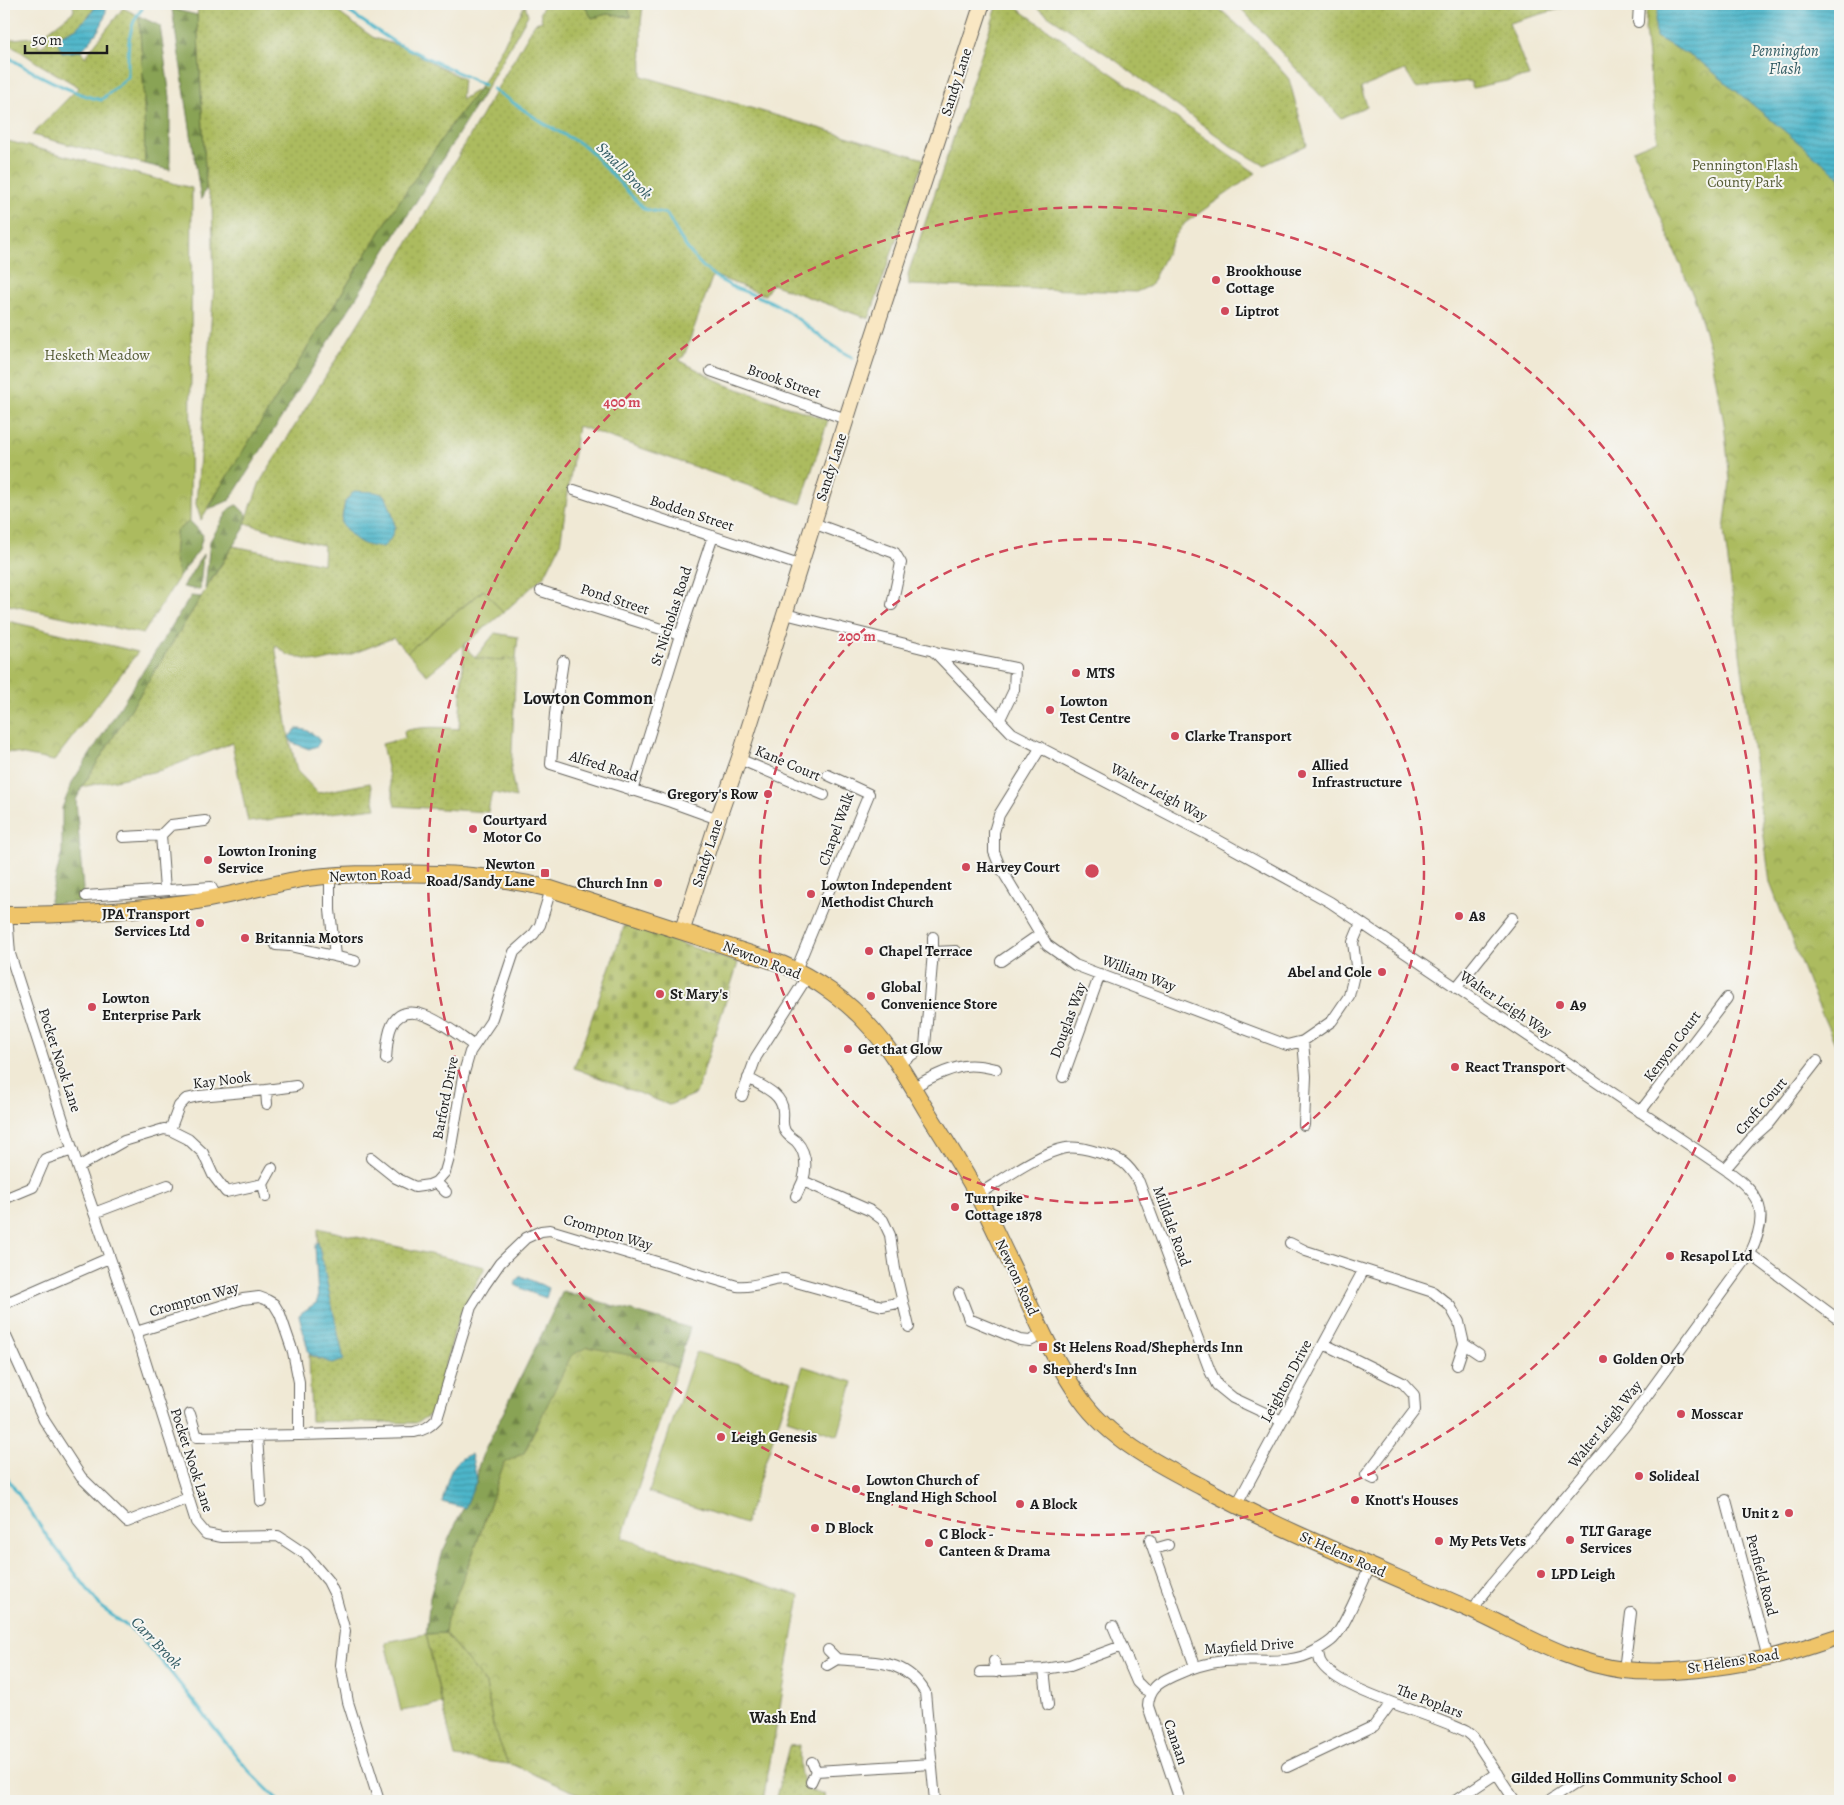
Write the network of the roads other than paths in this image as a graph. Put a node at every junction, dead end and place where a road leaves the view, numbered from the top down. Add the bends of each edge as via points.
1 (982, 4) edge
2 (1639, 4) edge
3 (1638, 22) dead end
4 (711, 371) dead end
5 (846, 419) junction
6 (574, 490) dead end
7 (813, 523) junction
8 (713, 536) junction
9 (799, 565) junction
10 (541, 591) dead end
11 (892, 604) dead end
12 (785, 614) junction
13 (680, 635) junction
14 (934, 652) junction
15 (563, 661) dead end
16 (999, 721) junction
17 (1040, 747) junction
18 (740, 759) junction
19 (828, 775) dead end
20 (632, 791) junction
21 (824, 795) dead end
22 (718, 819) junction
23 (205, 821) dead end
24 (161, 835) junction
25 (123, 837) dead end
26 (330, 875) junction
27 (551, 889) junction
28 (165, 890) junction
29 (86, 896) dead end
30 (217, 898) junction
31 (6, 915) edge
32 (1512, 918) dead end
33 (1361, 923) junction
34 (682, 931) junction
35 (1040, 934) junction
36 (933, 937) dead end
37 (276, 945) dead end
38 (934, 952) junction
39 (956, 952) dead end
40 (335, 956) junction
41 (355, 961) dead end
42 (1001, 961) dead end
43 (802, 974) junction
44 (1100, 974) junction
45 (1456, 988) junction
46 (1727, 998) dead end
47 (1303, 1041) junction
48 (473, 1045) junction
49 (386, 1059) dead end
50 (1817, 1061) dead end
51 (898, 1064) junction
52 (996, 1070) dead end
53 (1063, 1077) dead end
54 (748, 1078) junction
55 (296, 1086) dead end
56 (913, 1088) junction
57 (266, 1090) junction
58 (742, 1096) dead end
59 (267, 1104) dead end
60 (1640, 1112) junction
61 (1304, 1126) dead end
62 (170, 1130) junction
63 (73, 1150) junction
64 (371, 1158) dead end
65 (78, 1167) junction
66 (272, 1168) dead end
67 (1726, 1169) junction
68 (803, 1181) junction
69 (436, 1182) junction
70 (263, 1184) junction
71 (168, 1186) dead end
72 (446, 1192) dead end
73 (977, 1195) junction
74 (796, 1196) dead end
75 (266, 1197) dead end
76 (4, 1199) edge
77 (94, 1213) junction
78 (1290, 1243) dead end
79 (1750, 1254) junction
80 (109, 1258) junction
81 (1363, 1271) junction
82 (959, 1293) dead end
83 (903, 1302) junction
84 (4, 1304) edge
85 (1840, 1317) edge
86 (909, 1327) dead end
87 (4, 1332) edge
88 (136, 1332) junction
89 (1044, 1334) junction
90 (1324, 1344) junction
91 (1464, 1344) junction
92 (1479, 1354) dead end
93 (1457, 1365) dead end
94 (1082, 1401) joint
95 (190, 1414) dead end
96 (1282, 1421) junction
97 (257, 1435) junction
98 (299, 1435) junction
99 (1366, 1475) dead end
100 (188, 1498) junction
101 (1726, 1500) dead end
102 (261, 1501) dead end
103 (1236, 1506) junction
104 (1168, 1545) dead end
105 (1370, 1567) junction
106 (1473, 1611) junction
107 (1631, 1613) dead end
108 (1113, 1626) dead end
109 (1840, 1636) edge
110 (1122, 1646) junction
111 (828, 1650) dead end
112 (1318, 1650) junction
113 (1768, 1658) junction
114 (837, 1659) junction
115 (827, 1665) dead end
116 (1195, 1666) junction
117 (1044, 1669) junction
118 (1624, 1670) junction
119 (980, 1672) dead end
120 (1150, 1692) junction
121 (1391, 1703) junction
122 (1048, 1705) dead end
123 (932, 1764) junction
124 (1287, 1767) dead end
125 (1497, 1773) junction
126 (811, 1782) dead end
127 (1577, 1782) dead end
128 (379, 1801) edge
129 (935, 1801) edge
130 (1180, 1801) edge
131 (1455, 1801) edge
132 (1515, 1801) edge
133 (1548, 1801) edge

1 - 5 street, Sandy Lane
2 - 3 street
4 - 5 street, Brook Street
5 - 7 street, Sandy Lane
6 - 8 street, Bodden Street
7 - 9 street, Sandy Lane
7 - 11 street via 899,557 901,563
8 - 9 street, Bodden Street
8 - 13 street, St Nicholas Road
9 - 12 street, Sandy Lane
10 - 13 street, Pond Street
12 - 14 street
12 - 18 street, Sandy Lane
13 - 20 street, St Nicholas Road
14 - 16 street, Walter Leigh Way
14 - 16 street via 1015,668 1014,690
15 - 20 street, Alfred Road via 551,764
16 - 17 street, Walter Leigh Way via 1012,733
17 - 33 street, Walter Leigh Way via 1214,838 1330,902
17 - 35 street, William Way via 999,815 994,832 994,852 1000,867
18 - 21 street, Kane Court
18 - 22 street, Sandy Lane
19 - 43 street, Chapel Walk via 869,794
20 - 22 street, Alfred Road
22 - 34 street, Sandy Lane
23 - 24 street via 171,825
24 - 25 street
24 - 28 street
26 - 27 main road, Newton Road via 447,873 520,881
26 - 30 main road, Newton Road
26 - 40 street
27 - 34 main road, Newton Road
27 - 48 street, Barford Drive via 540,925 514,952 491,1021
28 - 29 street
28 - 30 street via 211,887
30 - 31 main road, Newton Road via 111,911
31 - 63 street, Pocket Nook Lane via 10,954
32 - 45 street
33 - 45 street, Walter Leigh Way
33 - 47 street via 1353,942 1356,966 1349,996 1332,1022
34 - 43 main road, Newton Road
35 - 42 street
35 - 44 street, William Way via 1047,945 1075,965
36 - 38 street
37 - 40 street
38 - 39 street
38 - 51 street via 925,1046
40 - 41 street
43 - 51 main road, Newton Road via 854,1011
43 - 54 street via 756,1057
44 - 47 street, William Way via 1287,1045
44 - 53 street, Douglas Way
45 - 60 street, Walter Leigh Way
46 - 60 street, Kenyon Court
47 - 61 street via 1306,1076
48 - 49 street via 435,1020 421,1014 407,1014 397,1018 391,1027
48 - 69 street, Barford Drive via 463,1076 448,1166
50 - 67 street, Croft Court via 1768,1124
51 - 56 main road, Newton Road
52 - 56 street via 964,1066
54 - 58 street
54 - 68 street via 770,1091 781,1103 783,1128 802,1149 806,1159
55 - 57 street, Kay Nook
56 - 73 main road, Newton Road
57 - 59 street, Kay Nook
57 - 62 street, Kay Nook via 186,1100 179,1106
60 - 67 street, Walter Leigh Way
62 - 65 street via 124,1141
62 - 70 street via 188,1139 203,1153 213,1175 226,1192
63 - 65 street, Pocket Nook Lane
63 - 76 street via 45,1159 33,1187
64 - 69 street via 396,1178 415,1187
65 - 77 street, Pocket Nook Lane
66 - 70 street
67 - 79 street, Walter Leigh Way via 1745,1183 1759,1209 1762,1222
68 - 74 street
68 - 83 street via 871,1211 883,1220 890,1235
69 - 72 street
70 - 75 street
71 - 77 street
73 - 89 main road, Newton Road
73 - 96 street, Milldale Road via 1042,1157 1066,1148 1083,1148 1114,1157 1128,1166 1139,1182 1218,1385 1233,1398
77 - 80 street, Pocket Nook Lane
78 - 81 street
79 - 85 street via 1834,1317
79 - 106 street, Walter Leigh Way via 1624,1427 1491,1585
80 - 84 street
80 - 88 street, Pocket Nook Lane
81 - 90 street, Leighton Drive
81 - 91 street via 1433,1292 1450,1306 1459,1322
82 - 89 street via 969,1319 1020,1340 1030,1341
83 - 86 street
83 - 98 street, Crompton Way via 882,1306 785,1279 756,1286 737,1286 550,1230 541,1231 526,1238 500,1263 471,1307 438,1414 430,1426 414,1432
87 - 100 street via 44,1420 81,1477 127,1522
88 - 98 street, Crompton Way via 243,1299 259,1297 274,1304 293,1352 299,1382
88 - 100 street, Pocket Nook Lane
89 - 94 main road, Newton Road
90 - 96 street, Leighton Drive
90 - 99 street via 1403,1384 1414,1394 1415,1410
91 - 92 street
91 - 93 street
94 - 103 main road, St Helens Road via 1130,1446
95 - 97 street, Crompton Way via 197,1437
96 - 103 street, Leighton Drive
97 - 98 street, Crompton Way
97 - 102 street
100 - 128 street, Pocket Nook Lane via 196,1522 206,1534 222,1537 278,1536 305,1554 328,1581 345,1631 341,1665 348,1702
101 - 113 street, Penfield Road
103 - 105 main road, St Helens Road
104 - 116 street via 1152,1545
105 - 106 main road, St Helens Road
105 - 112 street, Mayfield Drive via 1340,1630
106 - 118 main road, St Helens Road via 1556,1651 1586,1662
107 - 118 street
108 - 110 street
109 - 113 main road, St Helens Road
110 - 117 street via 1070,1665
110 - 120 street via 1137,1682
111 - 114 street
112 - 116 street, Mayfield Drive via 1291,1660 1225,1661
112 - 121 street, The Poplars via 1326,1668 1341,1680
113 - 118 main road, St Helens Road via 1691,1669
114 - 115 street
114 - 123 street via 894,1664 919,1682 925,1692
116 - 120 street, Mayfield Drive via 1160,1682
117 - 119 street via 995,1667
117 - 122 street
120 - 130 street, Canaan via 1148,1706
121 - 124 street via 1374,1726
121 - 125 street, The Poplars via 1467,1732
123 - 126 street via 814,1766
123 - 129 street
125 - 131 street
125 - 132 street, The Poplars
127 - 133 street

